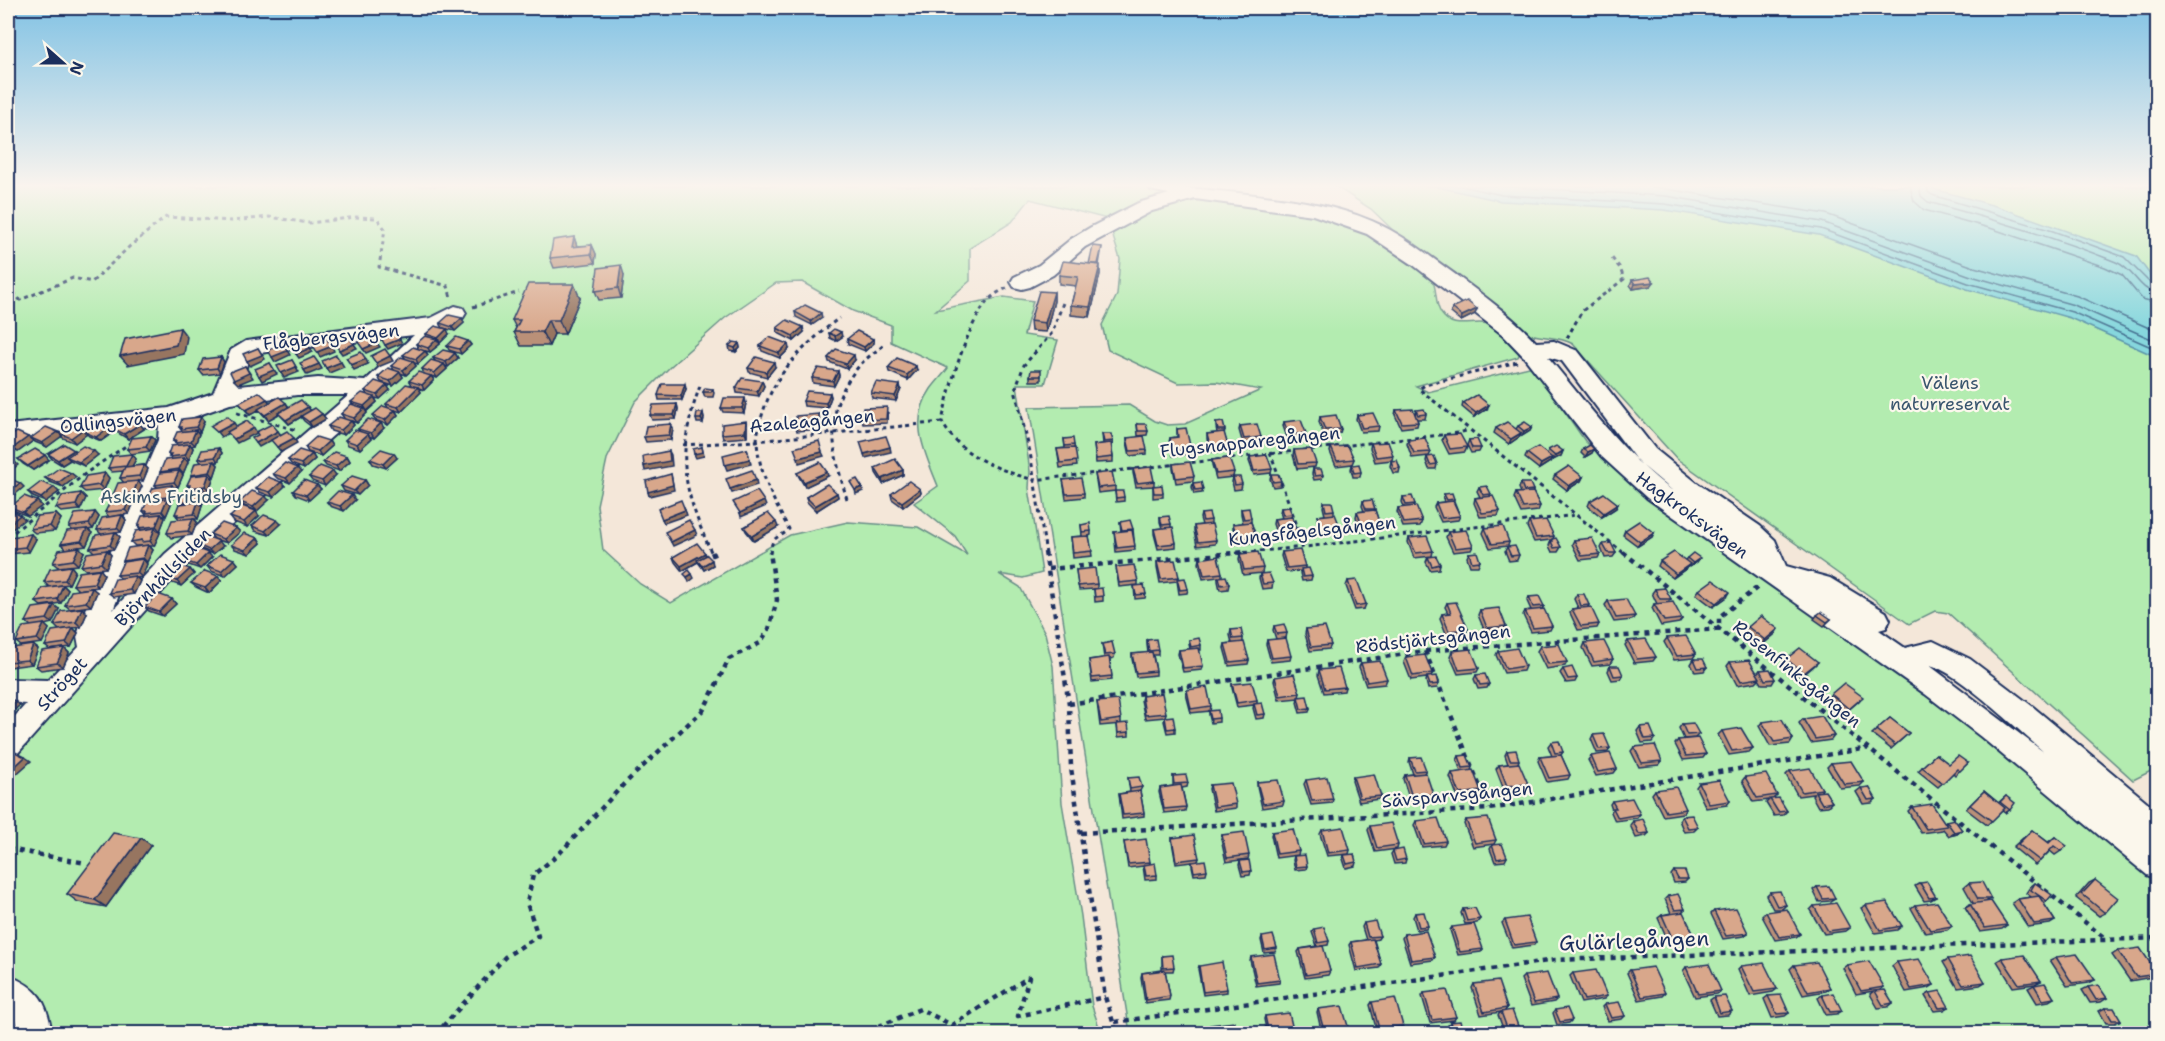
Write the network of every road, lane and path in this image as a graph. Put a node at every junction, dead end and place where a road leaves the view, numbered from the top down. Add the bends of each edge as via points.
1 (144, 235) edge
2 (384, 235) edge
3 (1092, 235) edge
4 (1380, 235) edge
5 (1611, 257) dead end
6 (1022, 282) joint
7 (8, 286) edge
8 (448, 286) dead end
9 (519, 292) dead end
10 (1064, 300) dead end
11 (840, 318) dead end
12 (446, 319) junction
13 (885, 344) dead end
14 (1562, 351) junction
15 (1533, 353) junction
16 (700, 386) dead end
17 (368, 389) junction
18 (223, 398) junction
19 (169, 416) junction
20 (942, 422) junction
21 (1469, 430) junction
22 (8, 433) edge
23 (832, 434) junction
24 (317, 437) junction
25 (756, 441) junction
26 (683, 445) junction
27 (1270, 453) junction
28 (1034, 480) junction
29 (847, 499) dead end
30 (1578, 515) junction
31 (8, 537) edge
32 (1305, 547) junction
33 (714, 557) dead end
34 (1048, 568) junction
35 (1775, 573) junction
36 (1876, 620) dead end
37 (1719, 629) junction
38 (93, 651) junction
39 (1425, 651) junction
40 (1905, 664) junction
41 (8, 691) edge
42 (53, 692) junction
43 (1069, 704) junction
44 (8, 744) edge
45 (1869, 748) junction
46 (1489, 809) junction
47 (2157, 830) edge
48 (1081, 833) junction
49 (8, 849) edge
50 (87, 863) edge
51 (2157, 864) edge
52 (2157, 938) edge
53 (2107, 940) junction
54 (8, 992) edge
55 (1106, 997) junction
56 (1115, 1022) junction
57 (35, 1034) edge
58 (436, 1034) edge
59 (860, 1034) edge
60 (1117, 1034) edge

1 - 7 path via 93,282 73,278 20,300
2 - 8 path via 379,267
3 - 6 street, Hagkroksvägen via 1046,270
4 - 15 street, Hagkroksvägen via 1494,315
5 - 14 path via 1624,279 1582,311
6 - 20 path via 1000,291 985,304
9 - 12 path
10 - 28 path via 1052,333 1024,365 1015,390
11 - 25 path via 789,360 774,385
12 - 17 street, Björnhällsliden
12 - 18 street, Flågbergsvägen via 254,345 239,355
13 - 23 path via 860,366 847,386 836,411
14 - 15 street via 1544,348
14 - 35 street via 1570,356 1646,455 1766,547
15 - 21 path, Rosenfinksgången via 1419,389
15 - 35 street, Hagkroksvägen via 1625,466 1671,504
16 - 26 path
17 - 18 street, Odlingsvägen via 330,386
17 - 24 street, Björnhällsliden
18 - 19 street, Odlingsvägen
18 - 24 path via 234,412
19 - 22 street, Odlingsvägen
19 - 31 path via 86,472
19 - 38 street via 170,440 100,607 92,636
20 - 23 path, Azaleagången
20 - 28 path via 946,434 982,459 1016,476
21 - 27 path, Flugsnapparegången
21 - 30 path, Rosenfinksgången
23 - 25 path, Azaleagången
23 - 29 path
24 - 38 street, Björnhällsliden via 190,546
25 - 26 path, Azaleagången
25 - 58 path via 772,498 789,528 771,543 777,600 770,629 760,643 729,659 704,709 623,785 558,855 533,875 526,903 538,936 506,957
26 - 33 path via 683,476 692,512
27 - 28 path, Flugsnapparegången
27 - 32 path
28 - 34 path
30 - 32 path, Kungsfågelsgången
30 - 37 path, Rosenfinksgången
32 - 34 path, Kungsfågelsgången
34 - 43 path
35 - 36 street via 1821,586
35 - 37 path via 1719,617
35 - 40 street, Hagkroksvägen
37 - 39 path, Rödstjärtsgången
37 - 45 path, Rosenfinksgången
38 - 42 street, Ströget
39 - 43 path, Rödstjärtsgången
39 - 46 path
40 - 47 street via 1914,657 1933,653 1967,672
40 - 51 street, Hagkroksvägen via 1980,719
41 - 42 street
42 - 44 street, Ströget
43 - 48 path via 1071,768
45 - 46 path, Sävsparvsgången
45 - 53 path, Rosenfinksgången
46 - 48 path, Sävsparvsgången
48 - 55 path
49 - 50 path
52 - 53 path, Gulärlegången
53 - 56 path, Gulärlegången via 1556,960
54 - 57 street via 32,1010
55 - 56 path
55 - 59 path via 1017,1016 1029,977 952,1026 920,1009
56 - 60 path

